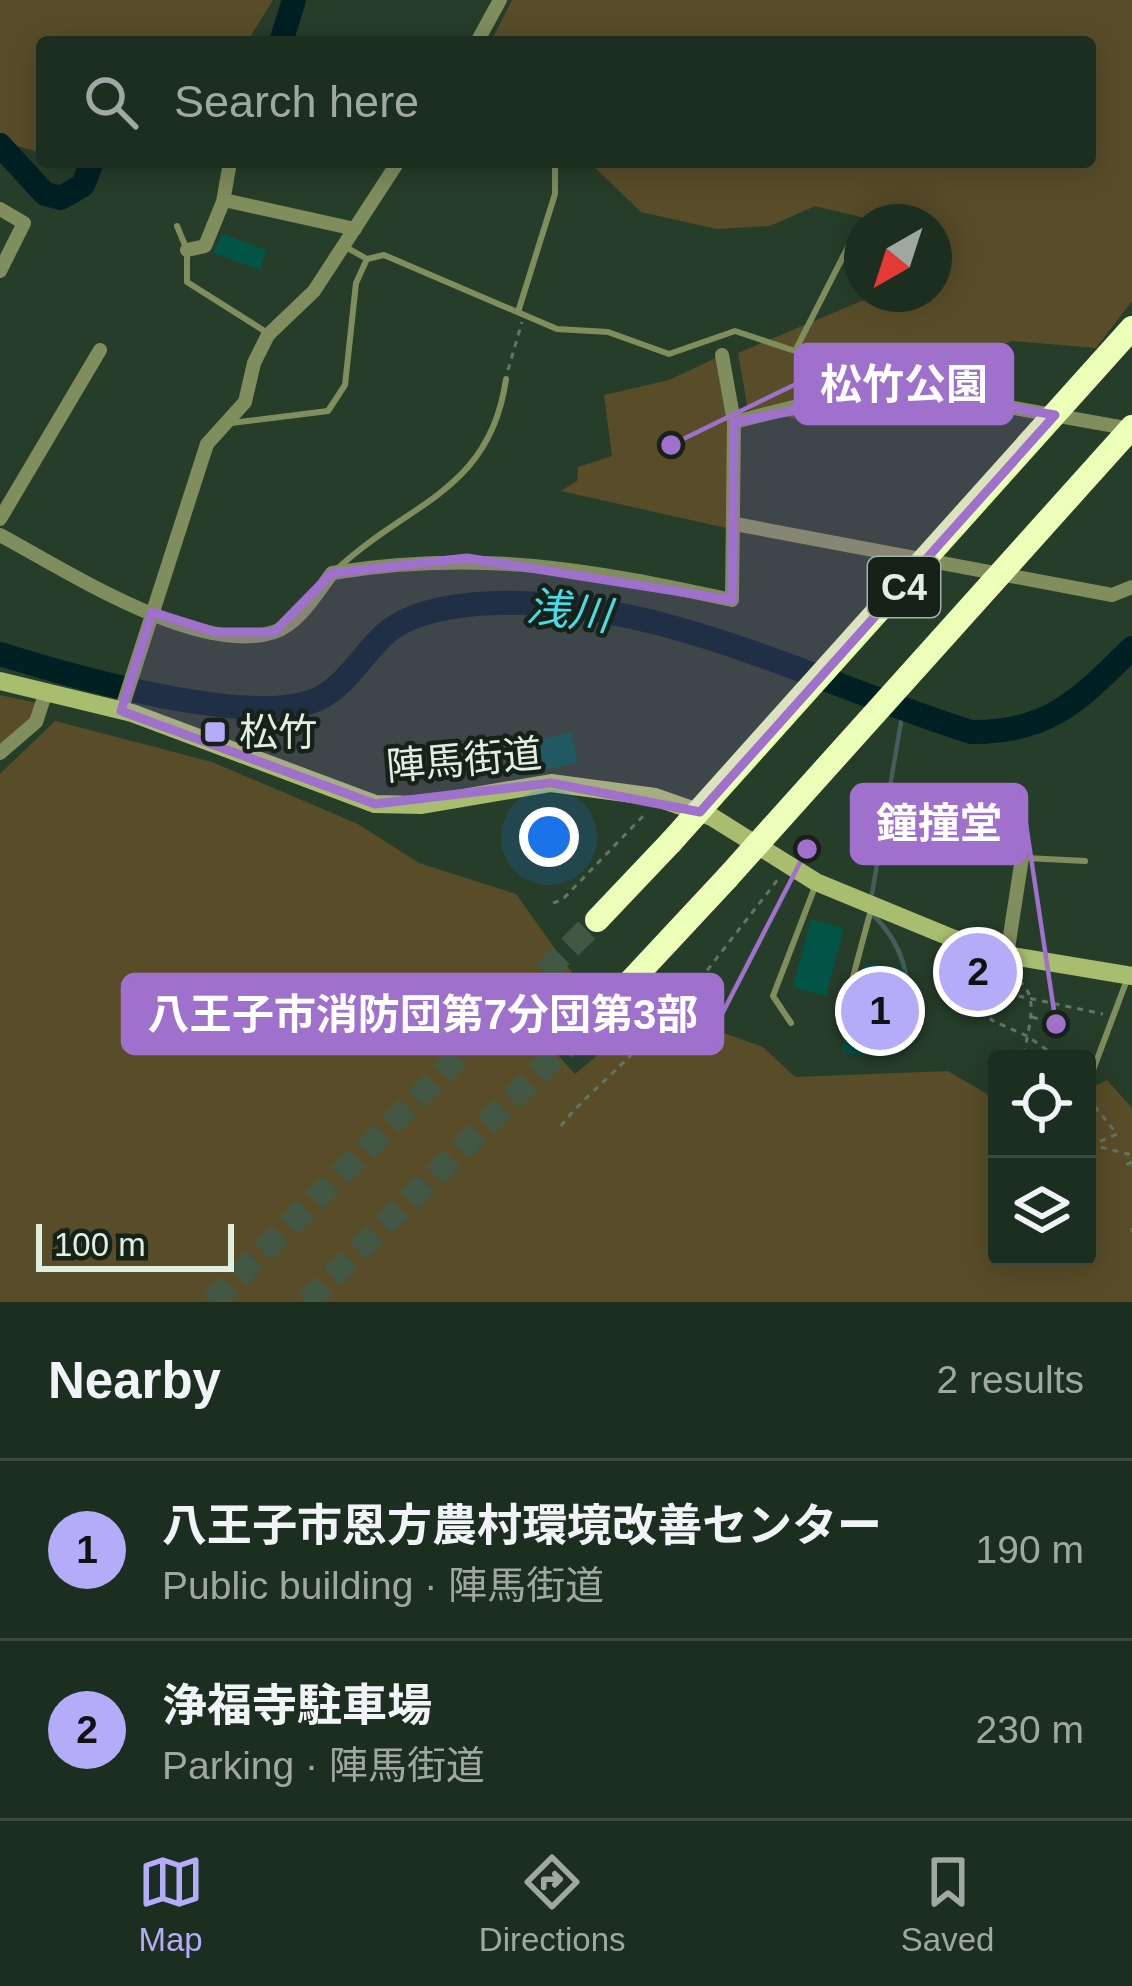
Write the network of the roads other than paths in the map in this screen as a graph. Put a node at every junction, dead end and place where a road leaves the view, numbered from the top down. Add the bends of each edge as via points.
1 (500, 0) edge
2 (480, 36) edge
3 (229, 168) edge
4 (394, 168) edge
5 (555, 168) edge
6 (224, 200) junction
7 (0, 209) edge
8 (177, 226) dead end
9 (355, 229) junction
10 (344, 246) junction
11 (188, 250) junction
12 (844, 255) edge
13 (367, 259) junction
14 (0, 271) edge
15 (522, 313) junction
16 (1132, 328) edge
17 (268, 335) junction
18 (100, 350) dead end
19 (722, 355) dead end
20 (506, 379) road end
21 (734, 422) junction
22 (228, 423) junction
23 (1132, 428) edge
24 (0, 519) edge
25 (735, 524) junction
26 (0, 535) edge
27 (332, 573) junction
28 (1132, 587) edge
29 (152, 612) junction
30 (0, 680) edge
31 (46, 692) junction
32 (122, 706) junction
33 (0, 753) edge
34 (1022, 858) joint
35 (1085, 861) dead end
36 (817, 882) junction
37 (872, 906) junction
38 (597, 920) tunnel mouth
39 (1007, 955) junction
40 (1130, 976) edge
41 (630, 982) tunnel mouth
42 (842, 1018) dead end
43 (791, 1023) dead end
44 (1096, 1060) edge

1 - 2 street
3 - 6 street
4 - 9 street
5 - 15 lane
6 - 9 street
6 - 11 street via 205,246
7 - 14 street via 24,223
8 - 11 lane
9 - 10 street
10 - 13 lane
10 - 17 street via 301,308
11 - 17 lane via 187,282
12 - 15 lane via 795,352 735,331 669,354 608,332 556,329
13 - 15 lane via 384,255
13 - 22 lane via 338,400 328,410
16 - 38 highway, C4, bridge
17 - 22 street via 253,388
18 - 24 street
19 - 21 street
20 - 27 lane via 501,415 475,460 426,507
21 - 23 street via 838,396 908,389
21 - 25 street
22 - 29 street via 197,465
23 - 41 highway, C4, bridge
25 - 27 street via 732,600 616,575 467,558
25 - 28 street via 1112,595
26 - 29 street
27 - 29 street via 274,632 216,632
29 - 32 street
30 - 31 main road, 陣馬街道
31 - 32 main road, 陣馬街道
31 - 33 street via 36,722
32 - 36 main road, 陣馬街道 via 375,804 422,805 551,783 655,796 712,817
34 - 35 lane
34 - 39 street
36 - 37 main road, 陣馬街道
36 - 43 lane via 773,996
37 - 39 main road, 陣馬街道
37 - 42 lane
39 - 40 main road, 陣馬街道
40 - 44 lane

